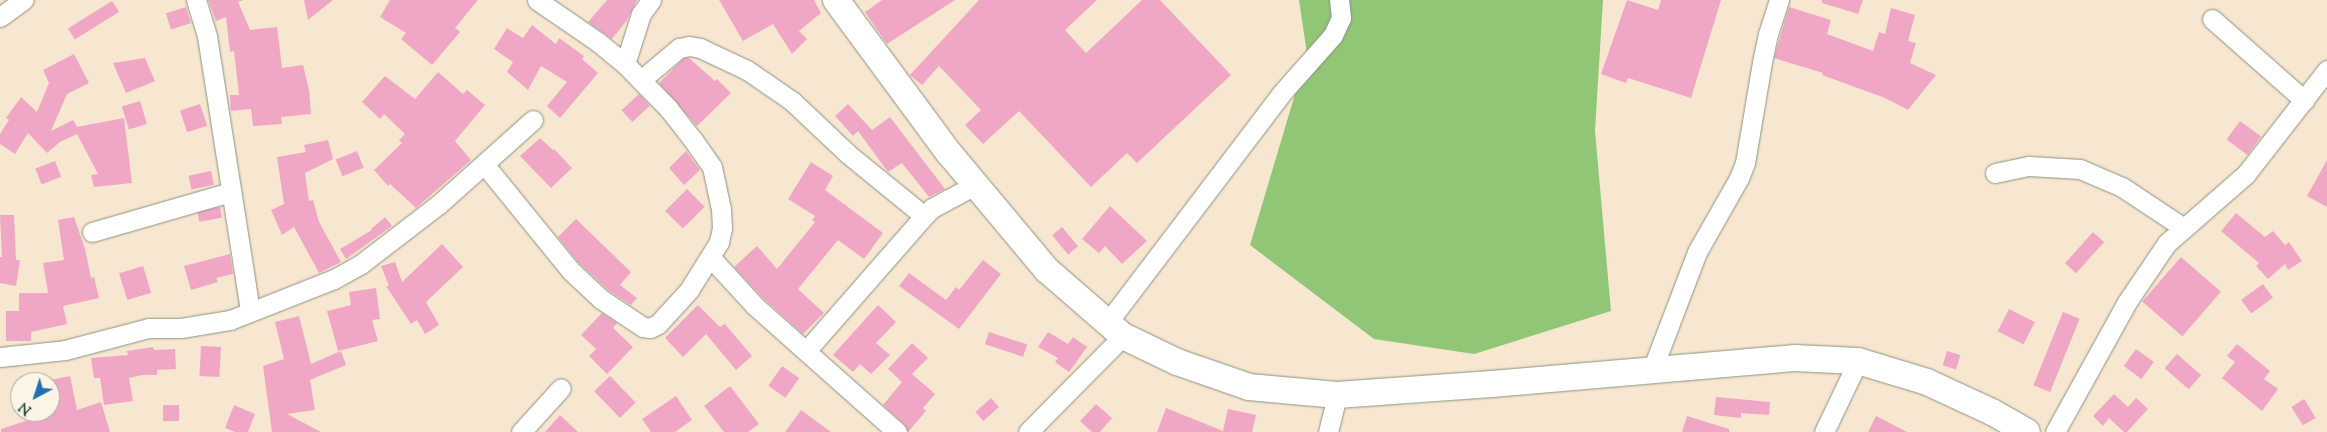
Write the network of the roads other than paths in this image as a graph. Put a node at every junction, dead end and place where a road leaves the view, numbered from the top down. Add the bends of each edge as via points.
1 (23, 0) edge
2 (196, 0) edge
3 (537, 0) edge
4 (650, 0) edge
5 (836, 0) edge
6 (1339, 0) edge
7 (1779, 0) edge
8 (0, 17) edge
9 (2212, 19) dead end
10 (626, 64) junction
11 (2327, 70) edge
12 (642, 80) junction
13 (2304, 100) junction
14 (533, 120) dead end
15 (484, 164) junction
16 (1995, 173) dead end
17 (975, 185) junction
18 (231, 192) junction
19 (924, 216) junction
20 (2184, 228) junction
21 (92, 232) dead end
22 (711, 258) junction
23 (250, 312) junction
24 (1115, 329) junction
25 (806, 351) junction
26 (0, 356) edge
27 (1858, 361) junction
28 (1652, 370) junction
29 (561, 388) dead end
30 (1337, 395) junction
31 (521, 432) edge
32 (897, 432) edge
33 (1028, 432) edge
34 (1328, 432) edge
35 (1824, 432) edge
36 (2027, 432) edge
37 (2055, 432) edge

1 - 8 street
2 - 18 street via 207,36
3 - 10 street
4 - 10 street via 641,14
5 - 17 main road
6 - 24 street via 1341,18 1333,35 1280,95
7 - 28 street via 1762,62 1745,163 1697,252
9 - 13 street
10 - 12 street
11 - 13 street
12 - 19 street via 679,48 689,46 747,70 792,101 848,154
12 - 22 street via 669,109 712,168 722,228
13 - 20 street via 2246,174
14 - 15 street
15 - 22 street via 570,270 601,299 642,327 658,324 689,290
15 - 23 street via 439,204 361,264 334,279
16 - 20 street via 2029,166 2080,169 2122,188
17 - 19 street
17 - 24 main road via 1047,270
18 - 21 street
18 - 23 street
19 - 25 street
20 - 37 street via 2167,243 2127,302
22 - 25 street via 755,306
23 - 26 street via 230,320 181,328 126,332 65,350
24 - 30 main road via 1177,362 1249,386
24 - 33 street
25 - 32 street
27 - 28 main road via 1794,358
27 - 35 street
27 - 36 main road via 1927,382
28 - 30 main road
29 - 31 street
30 - 34 street

